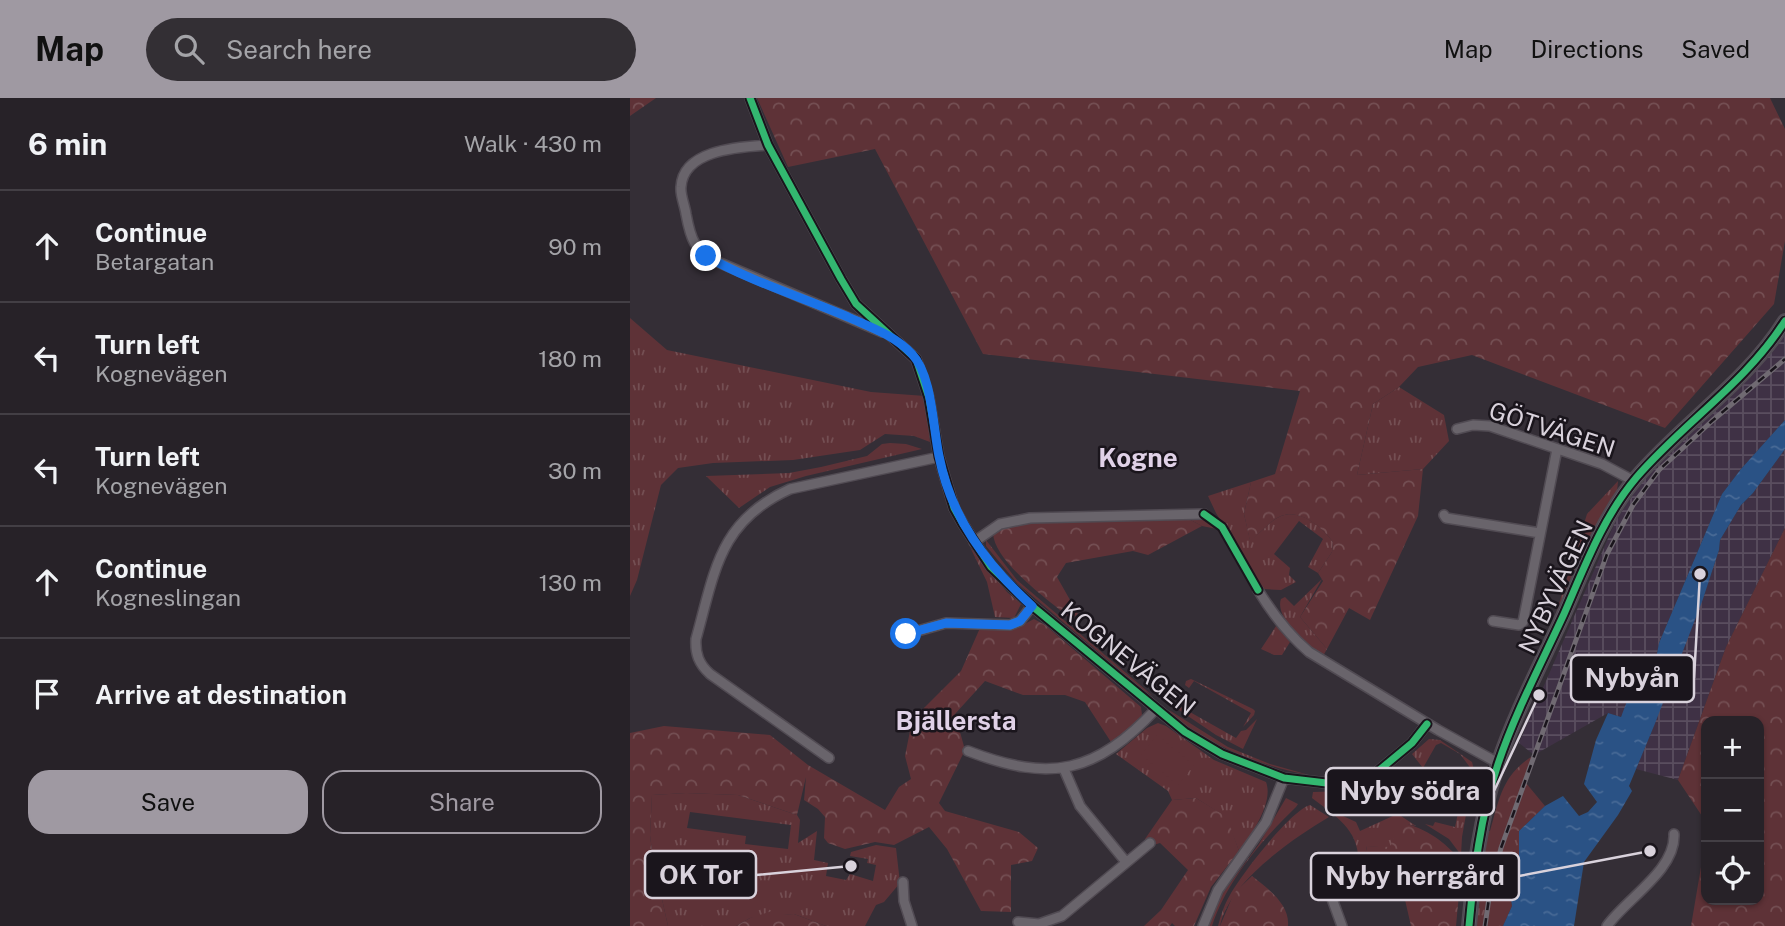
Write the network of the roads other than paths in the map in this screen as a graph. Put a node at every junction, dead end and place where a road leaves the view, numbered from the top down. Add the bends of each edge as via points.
1 (750, 98) edge
2 (768, 145) junction
3 (1785, 321) edge
4 (887, 334) junction
5 (1457, 429) dead end
6 (1557, 449) junction
7 (939, 457) junction
8 (1634, 481) junction
9 (1204, 514) dead end
10 (1444, 515) dead end
11 (1540, 533) junction
12 (974, 542) junction
13 (1258, 590) dead end
14 (1032, 606) junction
15 (1493, 621) dead end
16 (906, 634) dead end
17 (1156, 709) junction
18 (1427, 724) junction
19 (968, 751) dead end
20 (829, 758) dead end
21 (1498, 763) junction
22 (1064, 769) junction
23 (1284, 778) junction
24 (1674, 834) dead end
25 (1150, 843) dead end
26 (1126, 862) junction
27 (904, 883) dead end
28 (1331, 897) dead end
29 (1018, 922) dead end
30 (912, 926) edge
31 (1203, 926) edge
32 (1342, 926) edge
33 (1469, 926) edge
34 (1607, 926) edge

1 - 2 street, KOGNEVÄGEN
2 - 4 street, KOGNEVÄGEN via 856,304
2 - 4 street via 703,157 689,169 680,189 694,244 718,262
3 - 8 street, NYBYVÄGEN via 1756,361
4 - 7 street, KOGNEVÄGEN via 912,353 922,373
5 - 6 street, GÖTVÄGEN via 1490,426
6 - 8 street, GÖTVÄGEN
6 - 11 street
7 - 12 street, KOGNEVÄGEN via 954,508
7 - 20 street via 790,489 772,497 746,517 727,540 719,559 696,639 700,663
8 - 21 street, NYBYVÄGEN via 1603,529
9 - 12 street via 1030,518 1000,524
10 - 11 street
11 - 15 street via 1523,622
12 - 14 street, KOGNEVÄGEN via 999,575
13 - 18 street via 1295,641
14 - 16 street via 1020,621 1010,625 946,623
14 - 17 street, KOGNEVÄGEN
17 - 22 street via 1113,749
17 - 23 street, KOGNEVÄGEN via 1209,747
18 - 21 street
18 - 23 street, KOGNEVÄGEN via 1371,777 1335,784
19 - 22 street via 1010,764
21 - 33 street, NYBYVÄGEN via 1481,825
22 - 26 street via 1080,806
23 - 31 street via 1266,822 1218,890
24 - 34 street via 1673,848 1660,870
25 - 26 street
26 - 29 street via 1062,916 1039,924
27 - 30 street
28 - 32 street

